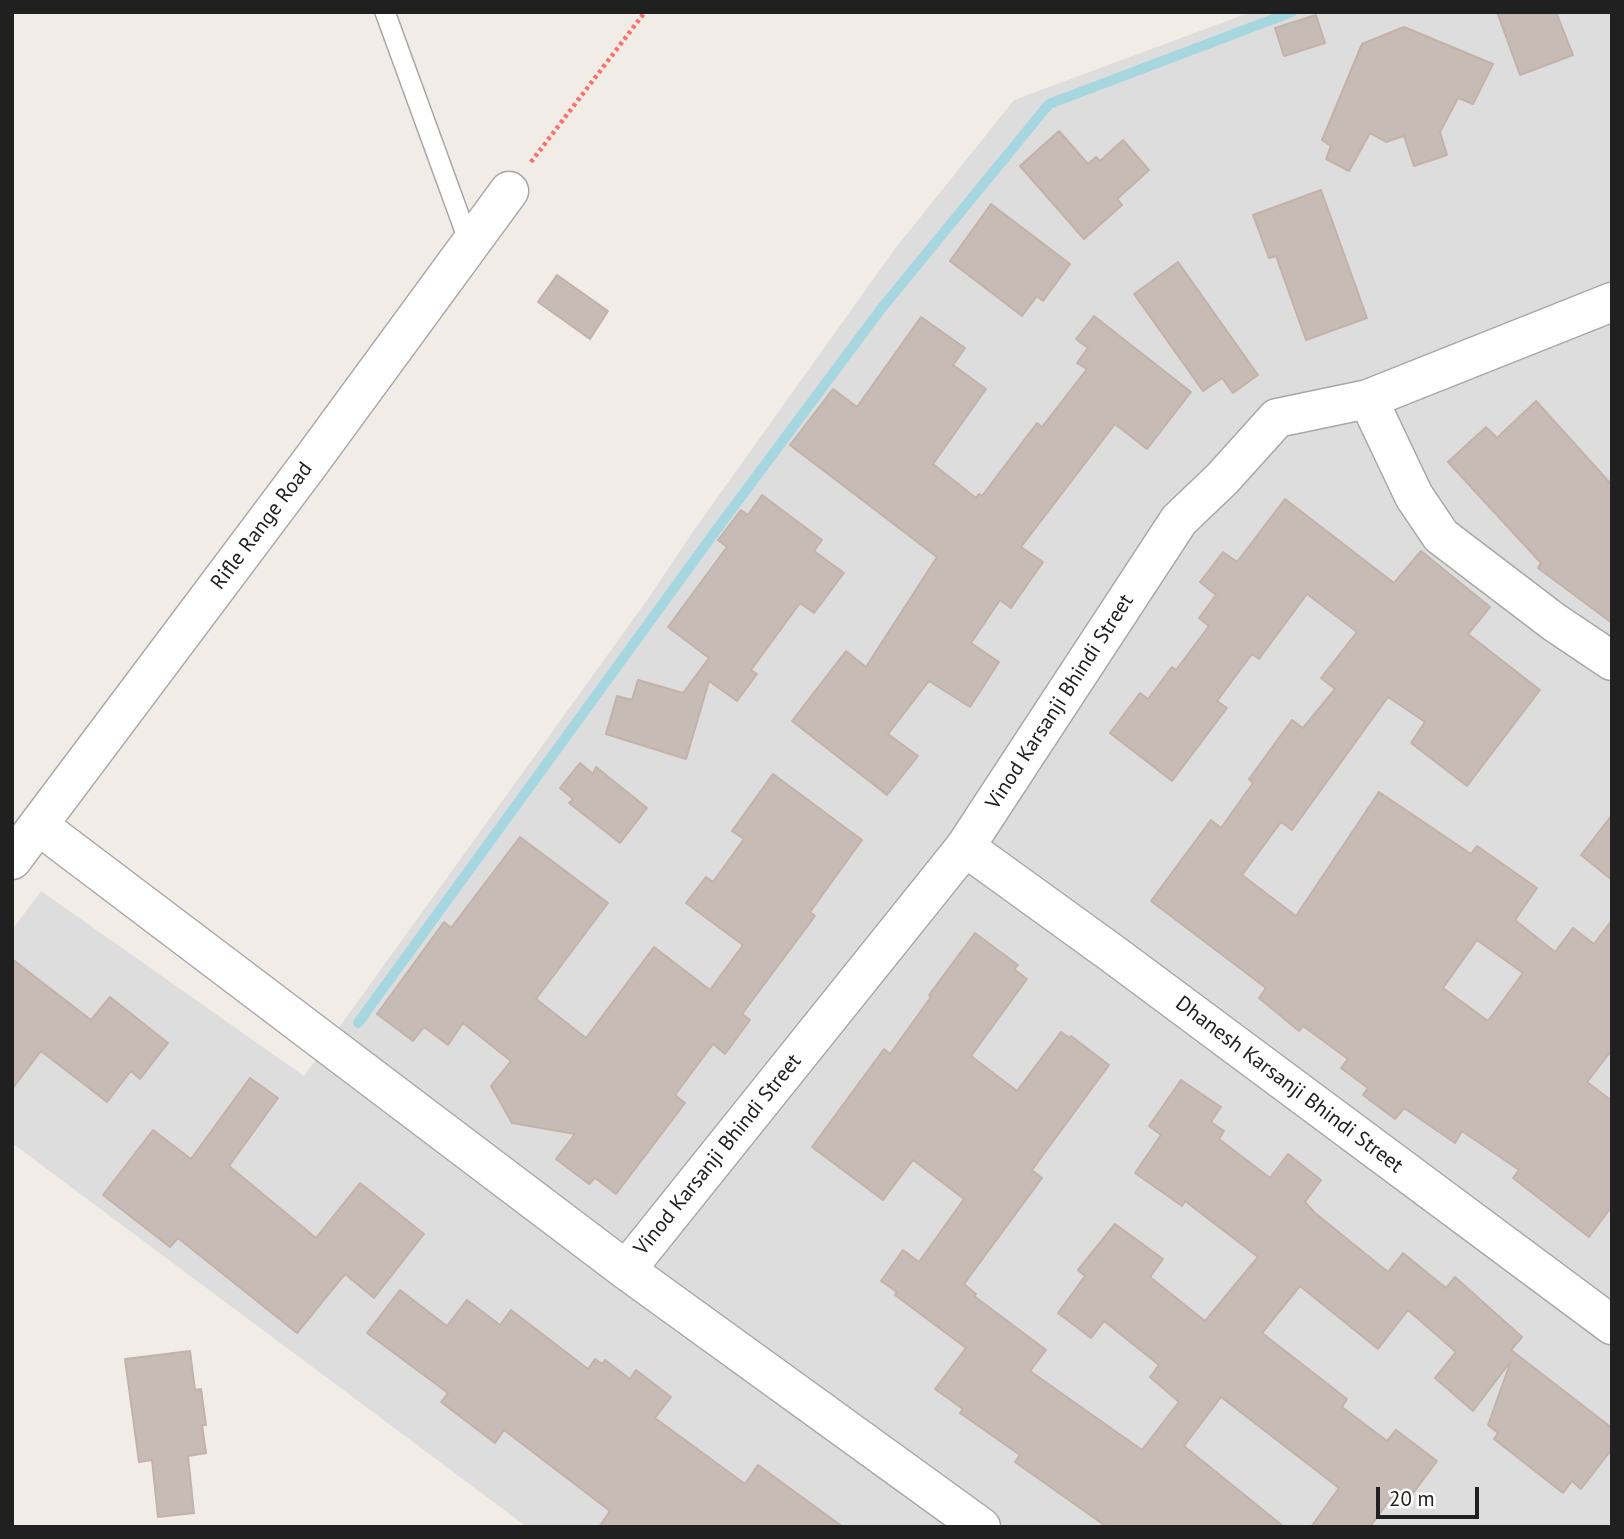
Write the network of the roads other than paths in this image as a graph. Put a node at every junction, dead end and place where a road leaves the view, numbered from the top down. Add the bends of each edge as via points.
1 (385, 12) edge
2 (509, 191) road end
3 (470, 245) junction
4 (1612, 302) edge
5 (1368, 399) junction
6 (1612, 661) edge
7 (38, 825) junction
8 (965, 847) junction
9 (12, 860) edge
10 (626, 1270) junction
11 (1612, 1325) edge
12 (981, 1527) edge

1 - 3 lane
2 - 3 street, Rifle Range Road
3 - 7 street, Rifle Range Road
4 - 5 street, Vinod Karsanji Bhindi Street
5 - 6 street via 1414,496 1441,536
5 - 8 street, Vinod Karsanji Bhindi Street via 1277,418 1179,520
7 - 9 street, Rifle Range Road
7 - 10 street
8 - 10 street, Vinod Karsanji Bhindi Street
8 - 11 street, Dhanesh Karsanji Bhindi Street
10 - 12 street

